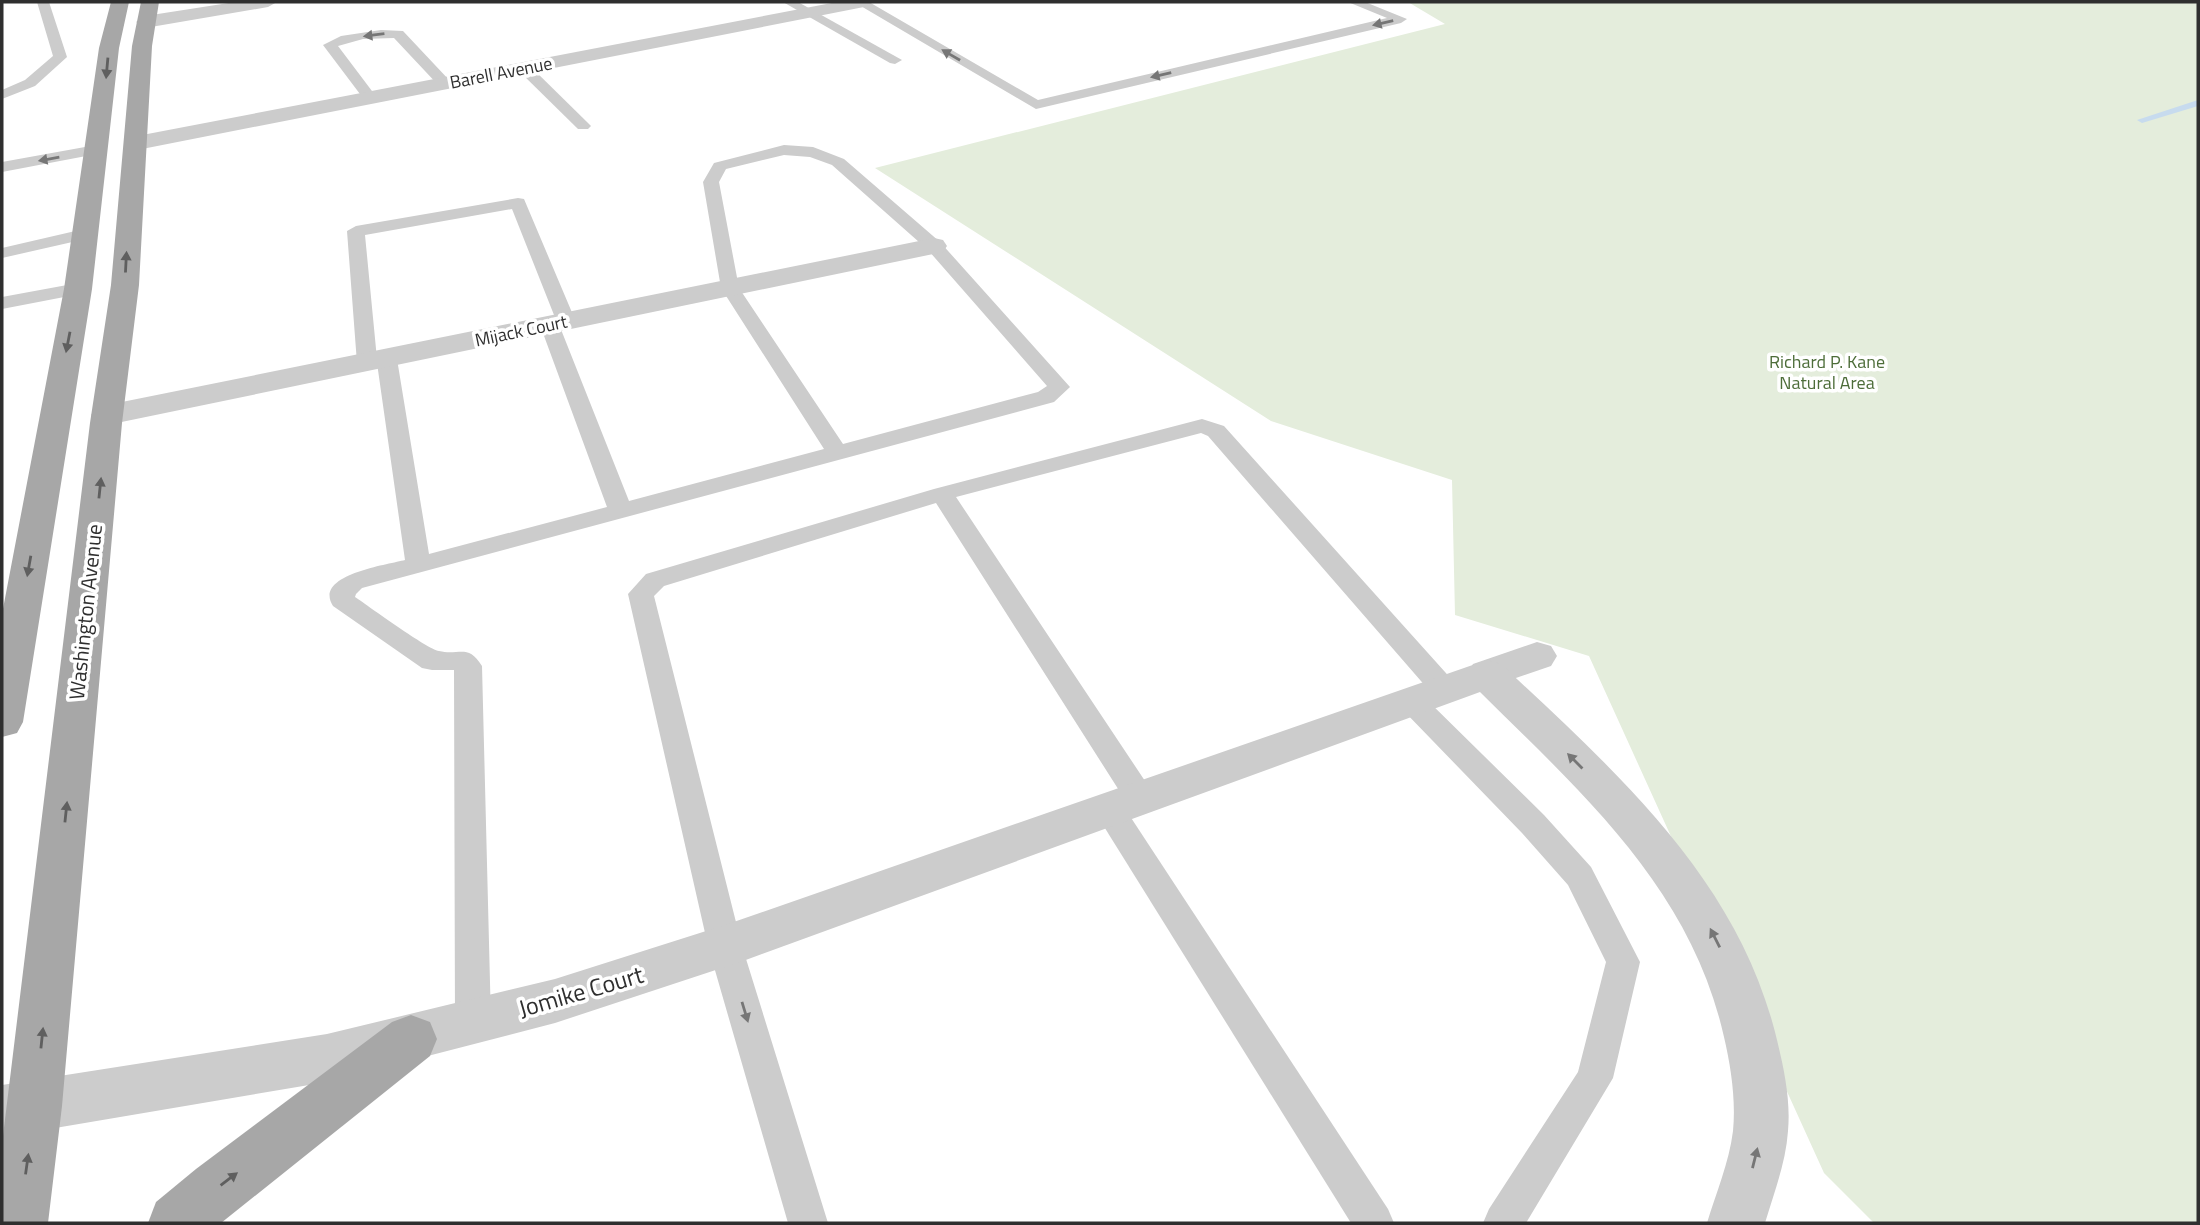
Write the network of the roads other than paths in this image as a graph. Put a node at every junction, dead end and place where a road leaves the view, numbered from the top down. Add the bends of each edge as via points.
1 (43, 2) edge
2 (268, 2) edge
3 (789, 2) edge
4 (862, 2) edge
5 (1354, 2) edge
6 (139, 8) edge
7 (808, 13) junction
8 (895, 60) dead end
9 (524, 68) junction
10 (445, 84) junction
11 (2, 95) edge
12 (371, 99) junction
13 (583, 126) dead end
14 (137, 143) junction
15 (96, 150) junction
16 (2, 167) edge
17 (84, 234) junction
18 (934, 246) junction
19 (2, 253) edge
20 (730, 288) junction
21 (78, 289) junction
22 (2, 303) edge
23 (558, 324) junction
24 (377, 361) junction
25 (107, 415) junction
26 (838, 453) junction
27 (942, 494) junction
28 (621, 511) junction
29 (418, 565) junction
30 (1537, 656) dead end
31 (1447, 688) junction
32 (3, 714) edge
33 (1124, 803) junction
34 (725, 946) junction
35 (473, 1022) junction
36 (411, 1039) junction
37 (18, 1109) edge
38 (19, 1223) edge
39 (177, 1223) edge
40 (808, 1223) edge
41 (1374, 1223) edge
42 (1503, 1223) edge
43 (1736, 1223) edge

1 - 11 lane via 61,57 30,83
2 - 6 street
3 - 7 lane
5 -> 4 lane via 1401,19 1036,105
4 - 7 street, Barell Avenue
6 - 14 main road, Washington Avenue
6 -> 15 main road via 110,38
7 - 8 lane
7 - 9 street, Barell Avenue
9 - 10 street, Barell Avenue
9 - 13 lane
10 - 12 street, Barell Avenue
10 -> 12 lane via 398,34 380,33 330,45
12 - 14 street, Barell Avenue
25 -> 14 main road, Washington Avenue via 125,285
15 -> 16 lane
15 - 17 main road
17 - 19 lane
17 - 21 main road
18 - 20 street, Mijack Court
18 - 20 lane via 838,162 813,152 784,150 720,166 711,183
18 - 26 lane via 1059,387 1046,397
20 - 23 street, Mijack Court
20 - 26 lane
21 - 22 lane
21 -> 32 main road
23 - 24 street, Mijack Court
23 - 24 lane via 519,203 356,231
23 - 28 lane
24 - 25 street, Mijack Court
24 - 29 lane
37 -> 25 main road, Washington Avenue
26 - 28 lane
27 - 31 lane via 1202,426 1216,431
27 - 33 lane
27 - 34 lane via 655,580 641,594
28 - 29 lane
29 - 35 lane via 353,582 343,591 342,600 432,661 463,660 468,666
30 - 31 street
31 - 33 street, Jomike Court
31 - 42 lane via 1533,824 1580,876 1623,962 1595,1078
43 -> 31 street via 1760,1140 1759,1083 1735,976 1701,912 1662,852 1629,814
33 - 34 street, Jomike Court
33 - 41 lane
34 - 35 street, Jomike Court via 616,983
34 -> 40 lane
35 - 36 street, Jomike Court
36 - 37 street, Jomike Court via 247,1073
39 -> 36 main road
38 -> 37 main road, Washington Avenue

